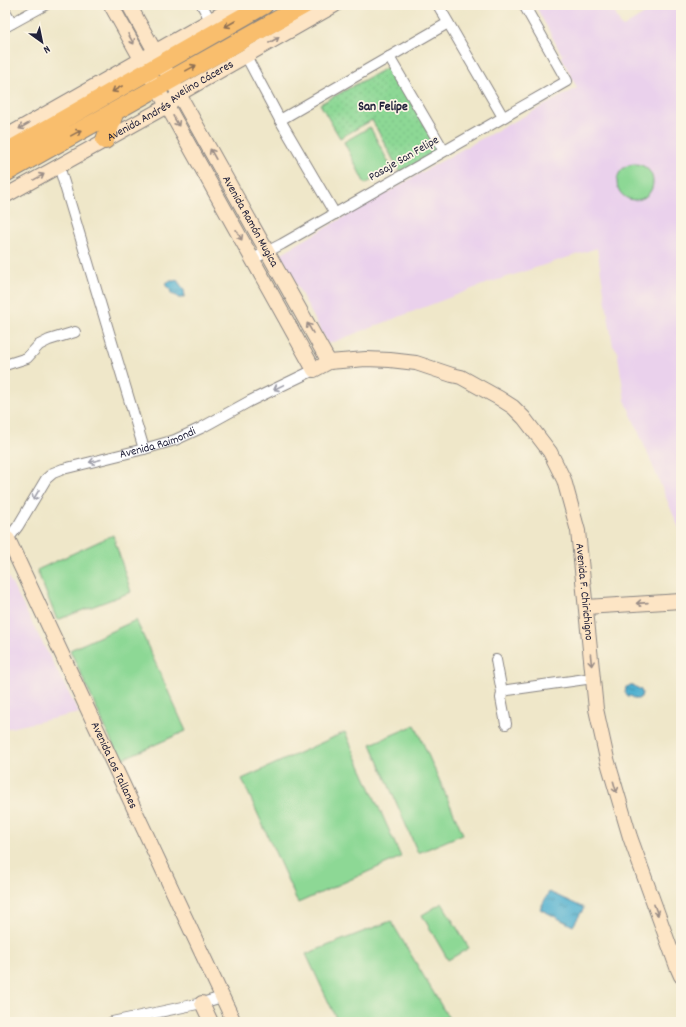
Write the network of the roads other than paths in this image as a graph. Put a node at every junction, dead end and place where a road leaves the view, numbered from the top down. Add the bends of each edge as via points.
1 (45, 5) edge
2 (111, 5) edge
3 (129, 5) edge
4 (202, 5) edge
5 (237, 5) edge
6 (264, 5) edge
7 (304, 5) edge
8 (336, 5) edge
9 (438, 5) edge
10 (524, 5) edge
11 (5, 11) edge
12 (210, 20) junction
13 (448, 23) junction
14 (8, 25) edge
15 (246, 56) junction
16 (389, 57) junction
17 (152, 61) junction
18 (169, 87) junction
19 (168, 106) junction
20 (115, 111) junction
21 (503, 117) junction
22 (280, 120) junction
23 (5, 137) edge
24 (105, 140) junction
25 (444, 151) junction
26 (5, 152) edge
27 (59, 166) junction
28 (5, 173) edge
29 (5, 196) edge
30 (335, 214) junction
31 (267, 251) junction
32 (253, 259) junction
33 (74, 332) dead end
34 (329, 362) junction
35 (5, 365) edge
36 (314, 370) junction
37 (144, 449) junction
38 (6, 537) edge
39 (681, 601) edge
40 (586, 607) junction
41 (496, 660) dead end
42 (593, 678) junction
43 (502, 692) junction
44 (506, 724) dead end
45 (681, 976) edge
46 (222, 997) junction
47 (202, 1003) junction
48 (112, 1022) edge
49 (211, 1022) edge
50 (234, 1022) edge

1 - 14 street
2 -> 17 street
3 - 17 street
4 - 12 street
5 - 12 street
6 -> 17 highway
18 -> 7 highway, Avenida Andrés Avelino Cáceres
15 -> 8 street, Avenida Andrés Avelino Cáceres
9 - 13 street
10 - 21 street, Pasaje San Felipe via 567,80
11 - 14 street
12 - 17 street
13 - 16 street
13 - 21 street
15 - 18 street, Avenida Andrés Avelino Cáceres
15 - 22 street
16 - 22 street
16 - 25 street
17 - 18 street
17 -> 23 street
17 -> 26 highway
18 - 19 street, Avenida Ramón Mugica
18 - 19 street, Avenida Andrés Avelino Cáceres
18 - 20 highway, Avenida Andrés Avelino Cáceres
31 -> 18 street, Avenida Ramón Mugica
19 - 24 street, Avenida Andrés Avelino Cáceres
19 -> 32 street, Avenida Ramón Mugica
20 - 24 highway
28 -> 20 highway, Avenida Andrés Avelino Cáceres
21 - 25 street, Pasaje San Felipe
22 - 30 street
24 - 27 street, Avenida Andrés Avelino Cáceres
25 - 30 street, Pasaje San Felipe
29 -> 27 street, Avenida Andrés Avelino Cáceres
27 - 37 street
30 - 31 street, Pasaje San Felipe
31 - 32 street, Pasaje San Felipe
34 -> 31 street, Avenida Ramón Mugica
32 - 36 street, Avenida Ramón Mugica
33 - 35 street via 48,340 26,358
34 - 36 street, Avenida Raimondi
34 - 40 street, Avenida F. Chirichigno via 366,359 416,364 461,377 513,407 550,452 564,480 578,531
36 -> 37 street, Avenida Raimondi via 195,431
37 -> 38 street, Avenida Raimondi via 53,473 46,479 18,526
38 - 46 street, Avenida Los Tallanes
39 -> 40 street
40 -> 42 street, Avenida F. Chirichigno
41 - 43 street
42 - 43 street
42 -> 45 street, Avenida F. Chirichigno via 596,709 607,758 630,837
43 - 44 street
46 - 47 street
46 - 50 street, Avenida Los Tallanes
47 - 48 street
47 - 49 street

